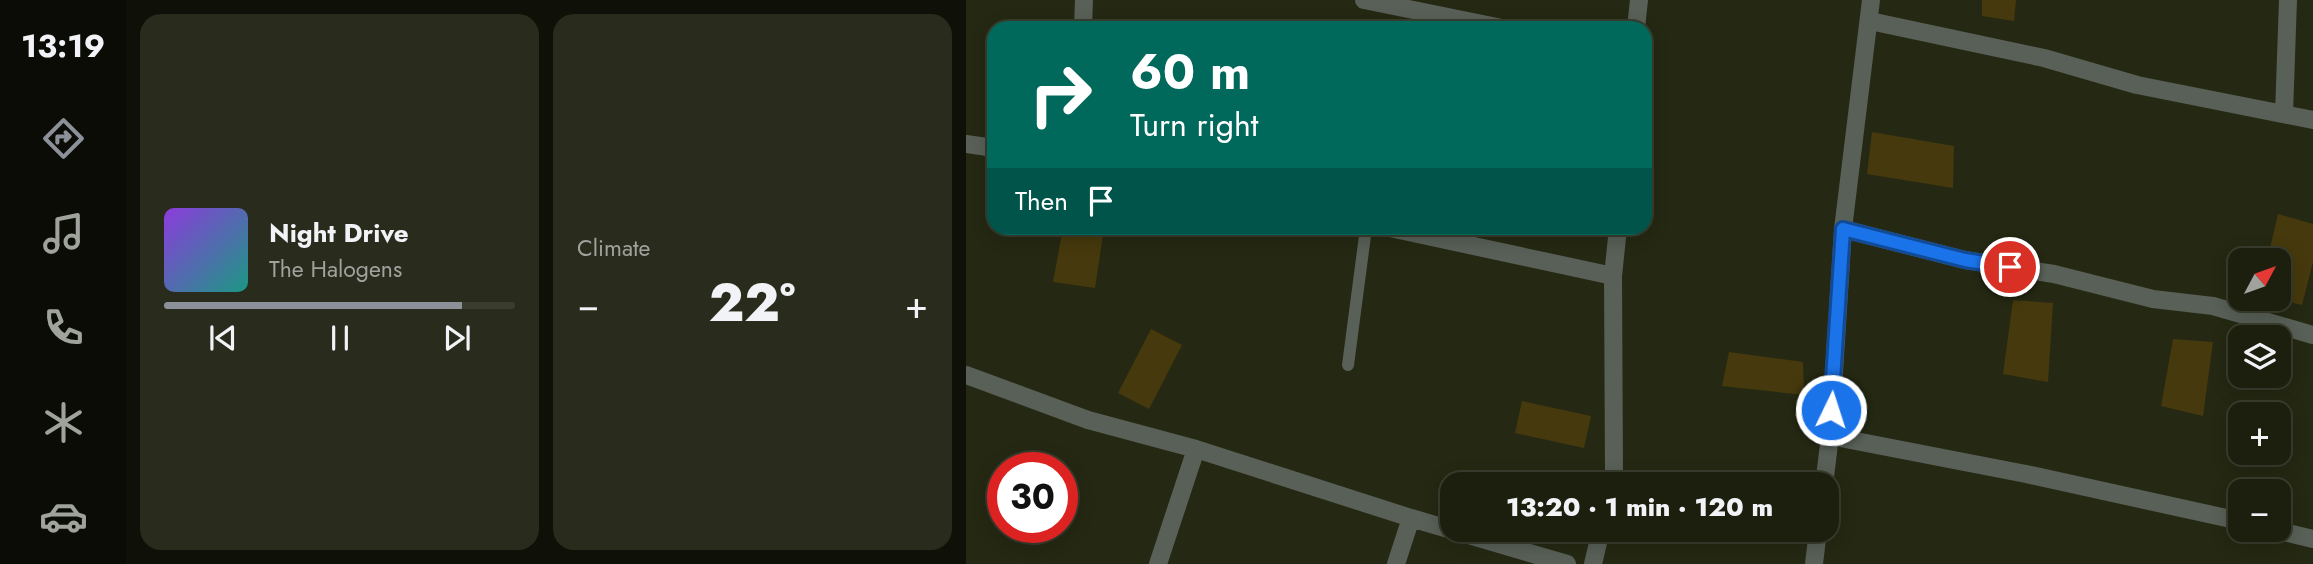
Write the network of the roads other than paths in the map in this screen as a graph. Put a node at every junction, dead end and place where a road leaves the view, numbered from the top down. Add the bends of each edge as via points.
1 (1084, 0) edge
2 (1639, 0) edge
3 (1871, 0) edge
4 (2288, 0) edge
5 (1374, 1) edge
6 (1083, 21) edge
7 (1469, 21) edge
8 (1637, 21) edge
9 (1870, 21) junction
10 (2284, 114) junction
11 (2313, 120) edge
12 (966, 144) edge
13 (987, 147) edge
14 (1843, 229) junction
15 (1365, 235) edge
16 (1423, 235) edge
17 (1617, 235) edge
18 (1614, 276) junction
19 (2313, 335) edge
20 (1348, 365) dead end
21 (966, 375) edge
22 (1830, 436) junction
23 (1196, 449) junction
24 (1614, 472) edge
25 (1826, 472) edge
26 (1412, 518) junction
27 (2228, 518) edge
28 (2291, 534) edge
29 (2313, 540) edge
30 (1598, 542) edge
31 (1817, 542) edge
32 (1158, 564) edge
33 (1396, 564) edge
34 (1567, 564) edge
35 (1593, 564) edge
36 (1814, 564) edge

1 - 6 street
2 - 8 street
3 - 9 street
4 - 10 street
5 - 7 street
9 - 10 street via 2044,58 2137,85
9 - 14 street
10 - 11 street
12 - 13 street
14 - 19 street via 1965,260 2054,274 2154,299 2213,306
14 - 22 street
15 - 20 lane
16 - 18 street
17 - 18 street
18 - 24 street
21 - 23 street via 1088,420
22 - 25 street
22 - 27 street
23 - 26 street
23 - 32 street
26 - 33 street
26 - 34 street
28 - 29 street
30 - 35 street
31 - 36 street

